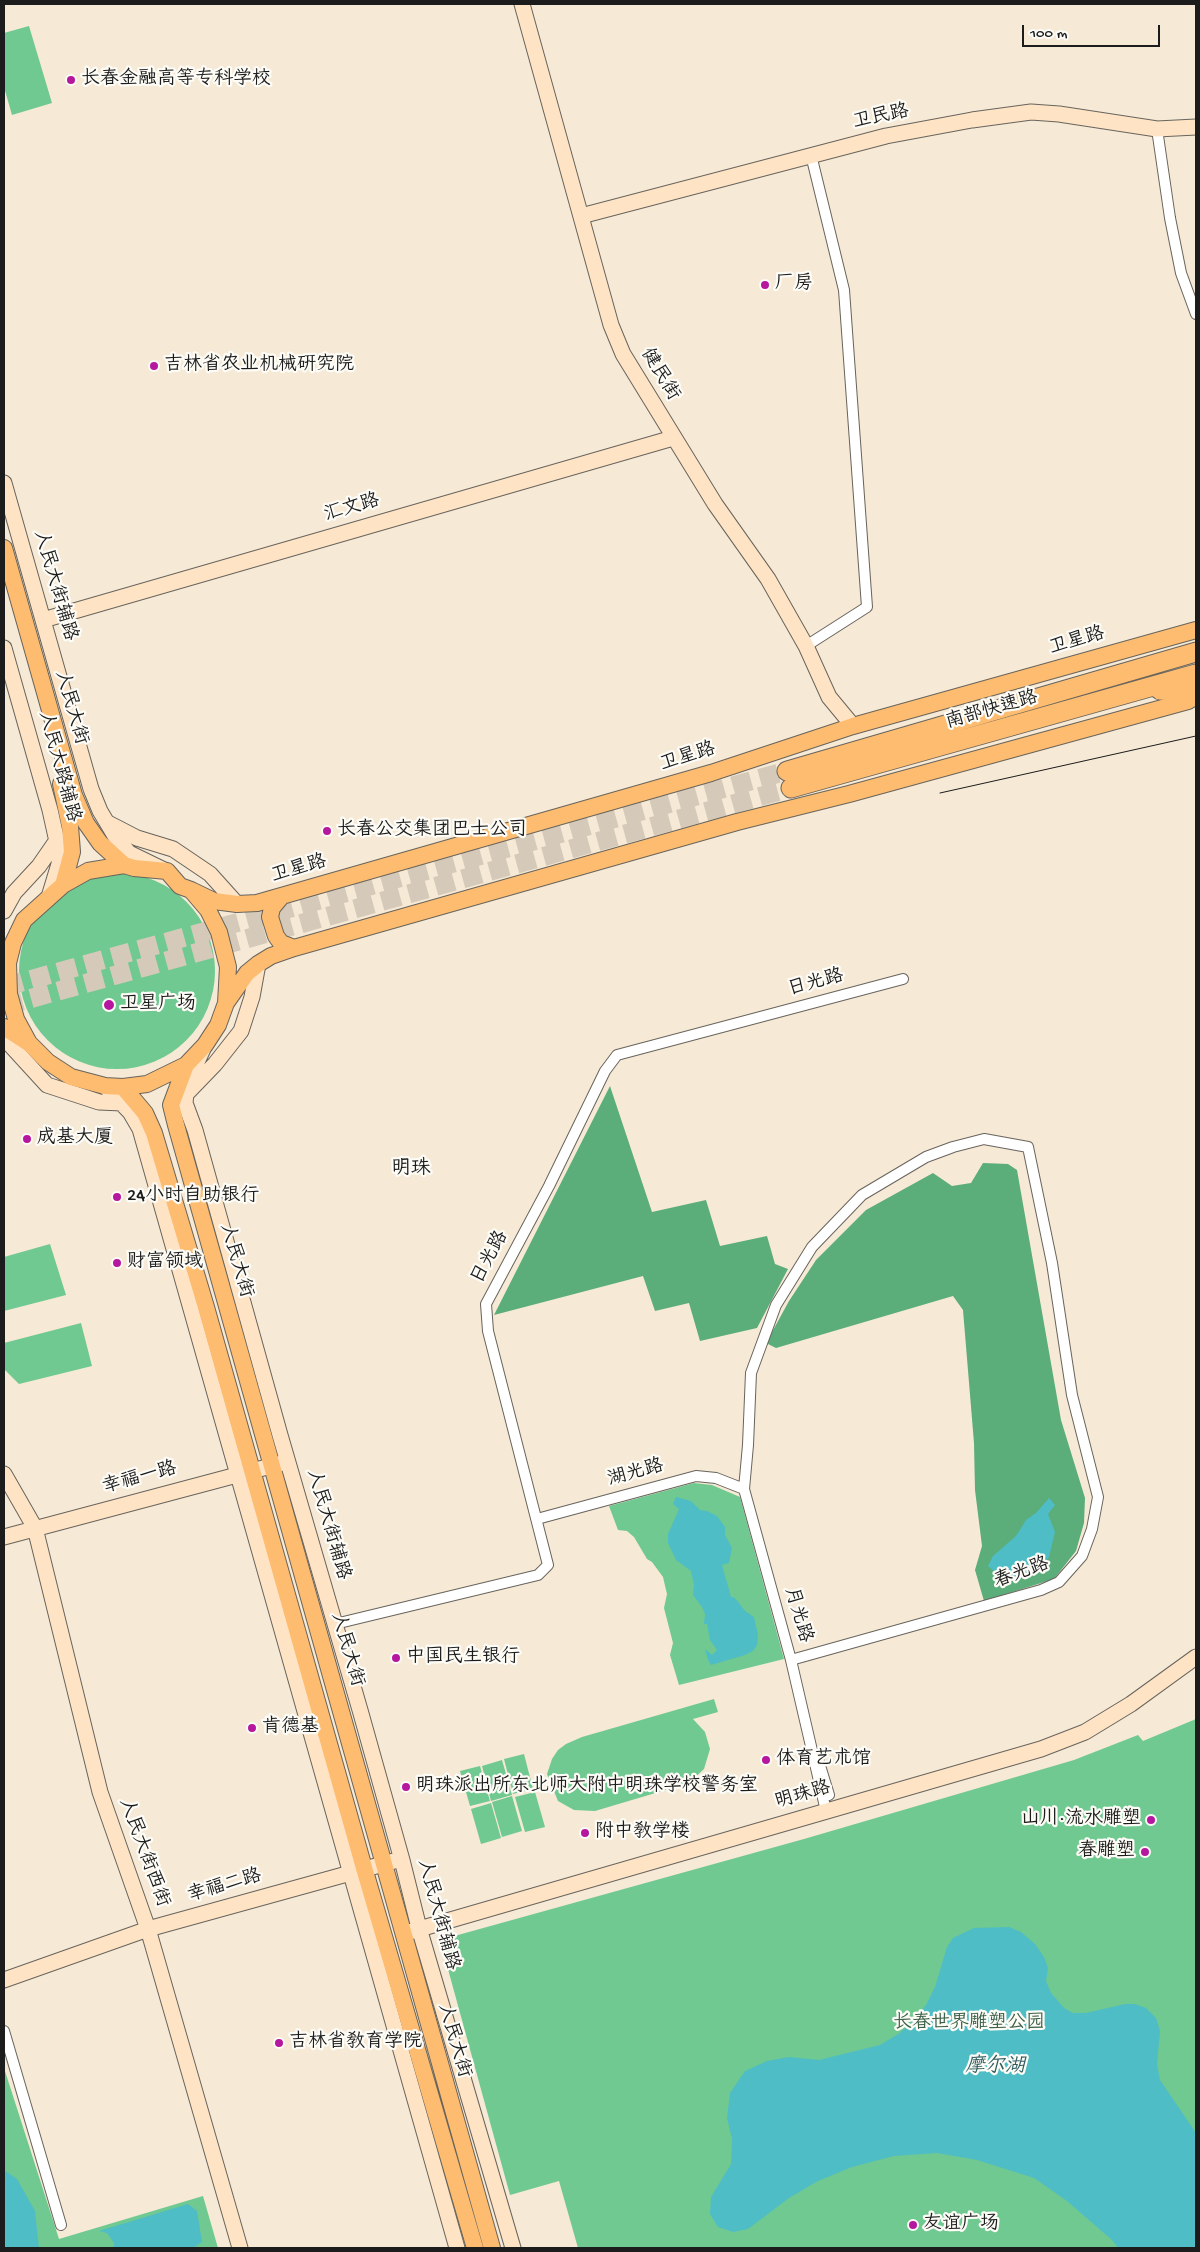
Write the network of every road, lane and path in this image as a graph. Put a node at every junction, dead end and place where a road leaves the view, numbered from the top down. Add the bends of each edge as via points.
1 (522, 4) edge
2 (1196, 127) edge
3 (1157, 129) junction
4 (810, 155) junction
5 (581, 216) junction
6 (1196, 314) edge
7 (673, 438) junction
8 (4, 483) edge
9 (4, 548) edge
10 (4, 583) edge
11 (43, 620) junction
12 (1196, 630) edge
13 (1196, 645) edge
14 (806, 646) junction
15 (4, 648) edge
16 (1196, 652) edge
17 (1161, 661) junction
18 (1196, 674) edge
19 (1144, 689) junction
20 (1196, 692) edge
21 (1196, 696) edge
22 (853, 726) junction
23 (105, 820) junction
24 (56, 840) junction
25 (124, 865) junction
26 (167, 871) junction
27 (63, 885) junction
28 (190, 890) junction
29 (282, 896) junction
30 (49, 897) junction
31 (237, 904) junction
32 (4, 911) edge
33 (294, 948) junction
34 (258, 964) junction
35 (6, 965) edge
36 (903, 978) dead end
37 (226, 1003) junction
38 (4, 1027) edge
39 (4, 1038) edge
40 (29, 1042) junction
41 (205, 1045) junction
42 (186, 1064) junction
43 (186, 1094) junction
44 (122, 1095) junction
45 (280, 1463) junction
46 (244, 1472) junction
47 (4, 1474) edge
48 (744, 1488) junction
49 (537, 1519) junction
50 (35, 1528) junction
51 (4, 1537) edge
52 (335, 1624) junction
53 (1196, 1657) edge
54 (792, 1660) junction
55 (829, 1810) junction
56 (402, 1860) junction
57 (384, 1864) junction
58 (357, 1870) junction
59 (419, 1928) junction
60 (148, 1929) junction
61 (403, 1934) junction
62 (4, 1980) edge
63 (4, 2031) edge
64 (61, 2225) dead end
65 (240, 2248) edge
66 (457, 2248) edge
67 (475, 2248) edge
68 (492, 2248) edge
69 (513, 2248) edge

1 - 5 street, 健民街
2 - 3 street, 卫民路
3 - 4 street, 卫民路 via 1031,112 886,136
3 - 6 street via 1181,273
4 - 5 street, 卫民路
4 - 14 street via 844,290 868,607
5 - 7 street, 健民街 via 611,325 623,354
7 - 11 street, 汇文路
7 - 14 street, 健民街 via 768,579
8 - 11 street, 人民大街辅路
9 - 25 main road, 人民大街 via 74,794 86,823 100,843
10 - 27 main road, 人民大街 via 65,797 72,852
11 - 23 street, 人民大街辅路 via 91,789
12 - 22 main road, 卫星路
13 - 17 highway
14 - 22 street, 健民街 via 828,697
15 - 24 street, 人民大路辅路
16 - 17 highway, 南部快速路
17 - 19 highway, 南部快速路 via 789,779
18 - 19 highway, 南部快速路
19 - 20 highway
21 - 33 main road via 1188,701 736,822
22 - 29 main road, 卫星路 via 701,776
23 - 26 street, 人民大街辅路 via 129,853
23 - 31 street via 138,838 173,849 210,874
24 - 30 street, 人民大路辅路 via 60,864
24 - 32 street via 39,866 14,893
25 - 26 main road
25 - 27 main road via 88,871
26 - 28 main road via 180,886
27 - 30 main road
28 - 31 main road, 卫星路 via 214,900
28 - 37 main road via 208,910 219,932 228,967
29 - 31 main road, 卫星路 via 257,903
29 - 33 main road via 270,916 276,936
30 - 35 main road via 24,920
33 - 34 main road
34 - 37 main road via 247,973
34 - 43 street via 241,1031 216,1064
35 - 40 main road via 16,1019
36 - 49 street, 日光路 via 617,1055 605,1071 486,1304 488,1331
37 - 41 main road via 218,1025
38 - 40 main road
39 - 44 street via 47,1085 99,1102
40 - 44 main road via 48,1062 71,1077 105,1086
41 - 42 main road
41 - 43 street, 人民大街辅路 via 187,1084
42 - 44 main road
42 - 45 main road, 人民大街 via 171,1105
43 - 45 street, 人民大街辅路 via 185,1103 195,1130
44 - 46 main road, 人民大街 via 145,1113 154,1133 206,1307
45 - 46 street, 幸福一路
45 - 52 street, 人民大街辅路
45 - 57 main road, 人民大街
46 - 50 street, 幸福一路
46 - 58 main road, 人民大街 via 312,1678
47 - 50 street, 人民大街西街
48 - 49 street, 湖光路 via 716,1478 696,1476
48 - 54 street, 月光路
48 - 54 street, 春光路 via 751,1373 776,1305 812,1247 862,1196 926,1157 984,1139 1028,1147 1052,1263 1072,1395 1098,1497 1092,1529 1082,1556 1058,1582 1041,1590
49 - 52 street, 日光路 via 548,1565 538,1575
50 - 51 street, 幸福一路
50 - 60 street, 人民大街西街 via 100,1792
52 - 56 street, 人民大街辅路
53 - 55 street, 明珠路 via 1140,1698 1085,1732 1042,1748
54 - 55 street, 月光路 via 814,1752 816,1774
55 - 59 street, 明珠路
56 - 57 street, 幸福二路
56 - 59 street, 人民大街辅路
57 - 58 street, 幸福二路
57 - 61 main road, 人民大街
58 - 60 street, 幸福二路
58 - 66 street
58 - 67 main road, 人民大街
59 - 61 street, 明珠路
59 - 69 street, 人民大街辅路
60 - 62 street, 幸福二路
60 - 65 street, 人民大街西街
61 - 68 main road, 人民大街
63 - 64 street

